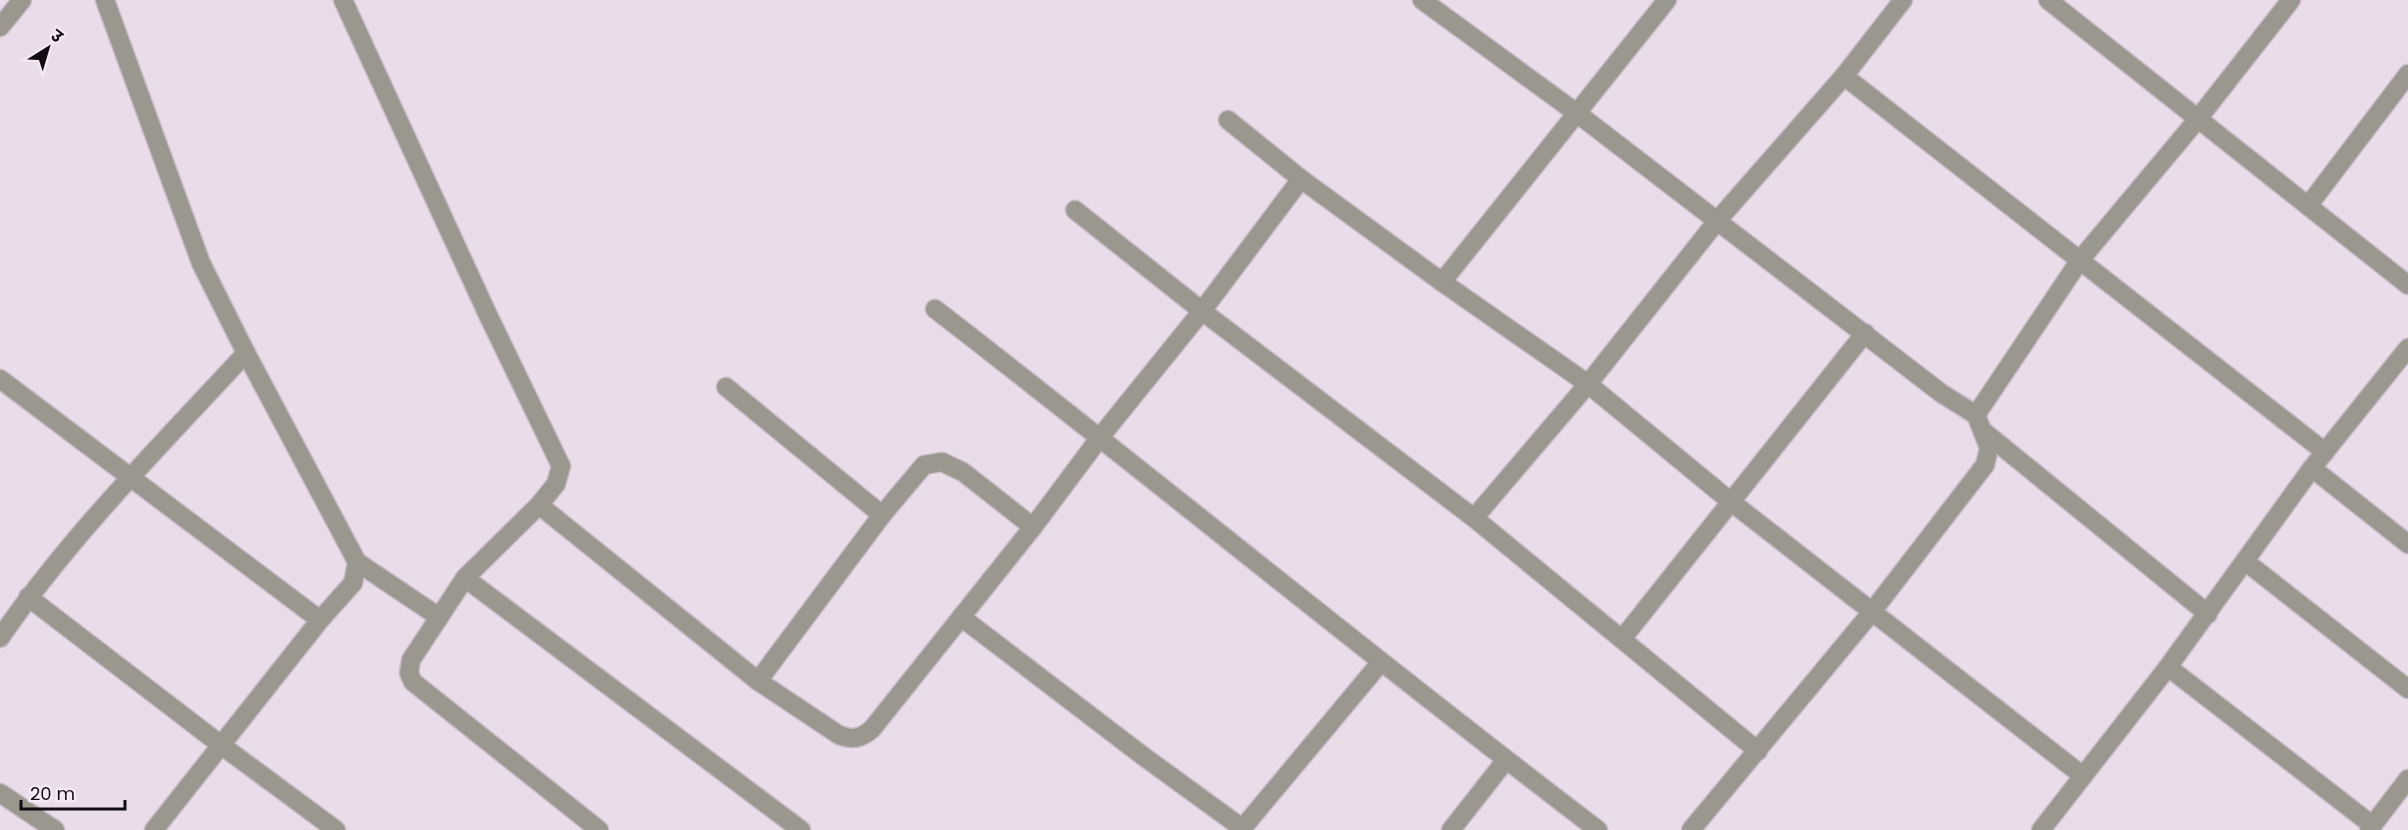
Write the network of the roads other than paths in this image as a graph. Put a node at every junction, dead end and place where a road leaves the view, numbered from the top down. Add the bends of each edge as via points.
1 (22, 0) edge
2 (105, 0) edge
3 (343, 0) edge
4 (1422, 0) edge
5 (1668, 0) edge
6 (1903, 0) edge
7 (2048, 0) edge
8 (2290, 0) edge
9 (0, 27) edge
10 (2408, 74) edge
11 (1844, 76) junction
12 (1578, 114) junction
13 (1228, 120) dead end
14 (2197, 120) junction
15 (1301, 179) junction
16 (2308, 206) junction
17 (1075, 210) dead end
18 (1717, 221) junction
19 (2080, 260) junction
20 (1442, 282) junction
21 (2408, 285) edge
22 (935, 309) dead end
23 (1202, 311) junction
24 (1864, 333) junction
25 (2408, 348) edge
26 (246, 353) junction
27 (2402, 371) edge
28 (0, 379) edge
29 (1588, 384) junction
30 (726, 387) dead end
31 (1979, 423) junction
32 (1101, 436) junction
33 (2325, 452) junction
34 (2313, 468) junction
35 (131, 478) junction
36 (1730, 501) junction
37 (539, 505) junction
38 (882, 515) junction
39 (1474, 518) junction
40 (1033, 527) junction
41 (2408, 544) edge
42 (357, 562) junction
43 (2246, 562) junction
44 (465, 578) junction
45 (28, 597) junction
46 (1871, 613) junction
47 (2208, 614) junction
48 (439, 617) junction
49 (961, 617) junction
50 (320, 620) junction
51 (0, 638) edge
52 (1622, 639) junction
53 (1381, 662) junction
54 (2168, 667) junction
55 (758, 681) junction
56 (2408, 689) edge
57 (221, 745) junction
58 (1758, 751) junction
59 (1506, 760) junction
60 (2083, 776) junction
61 (2408, 779) edge
62 (0, 793) edge
63 (2370, 828) edge
64 (1241, 829) edge
65 (55, 830) edge
66 (154, 830) edge
67 (336, 830) edge
68 (599, 830) edge
69 (801, 830) edge
70 (1450, 830) edge
71 (1598, 830) edge
72 (1691, 830) edge
73 (2041, 830) edge

1 - 9 street
2 - 26 street via 201,263
3 - 37 street via 561,466 556,484
4 - 12 street
5 - 12 street
6 - 11 street
7 - 14 street
8 - 14 street
10 - 16 street
11 - 18 street
11 - 19 street
12 - 18 street
12 - 20 street
13 - 15 street
14 - 16 street
14 - 19 street
15 - 20 street
15 - 23 street
16 - 21 street
17 - 23 street
18 - 24 street
18 - 29 street
19 - 31 street
19 - 33 street
20 - 29 street
22 - 32 street
23 - 32 street
23 - 39 street
24 - 31 street
24 - 36 street
25 - 27 street
26 - 35 street
26 - 42 street
27 - 33 street
28 - 35 street
29 - 36 street
29 - 39 street
30 - 38 street
31 - 46 street via 1989,448 1985,465
31 - 47 street
32 - 40 street
32 - 53 street
33 - 34 street
34 - 41 street
34 - 43 street
35 - 45 street
35 - 50 street
36 - 46 street
36 - 52 street
37 - 44 street
37 - 55 street
38 - 40 street via 924,465 942,462 963,472
38 - 55 street
39 - 52 street
40 - 49 street
42 - 48 street
42 - 50 street via 353,583
43 - 47 street
43 - 56 street
44 - 48 street
44 - 69 street
45 - 51 street
45 - 57 street
46 - 58 street
46 - 60 street
47 - 54 street
48 - 68 street via 411,660 409,673 413,682
49 - 55 street via 862,737 840,735
49 - 64 street
50 - 57 street
52 - 58 street
53 - 59 street
53 - 64 street
54 - 60 street
54 - 63 street
57 - 66 street
57 - 67 street
58 - 72 street
59 - 70 street
59 - 71 street
60 - 73 street
61 - 63 street
62 - 65 street

